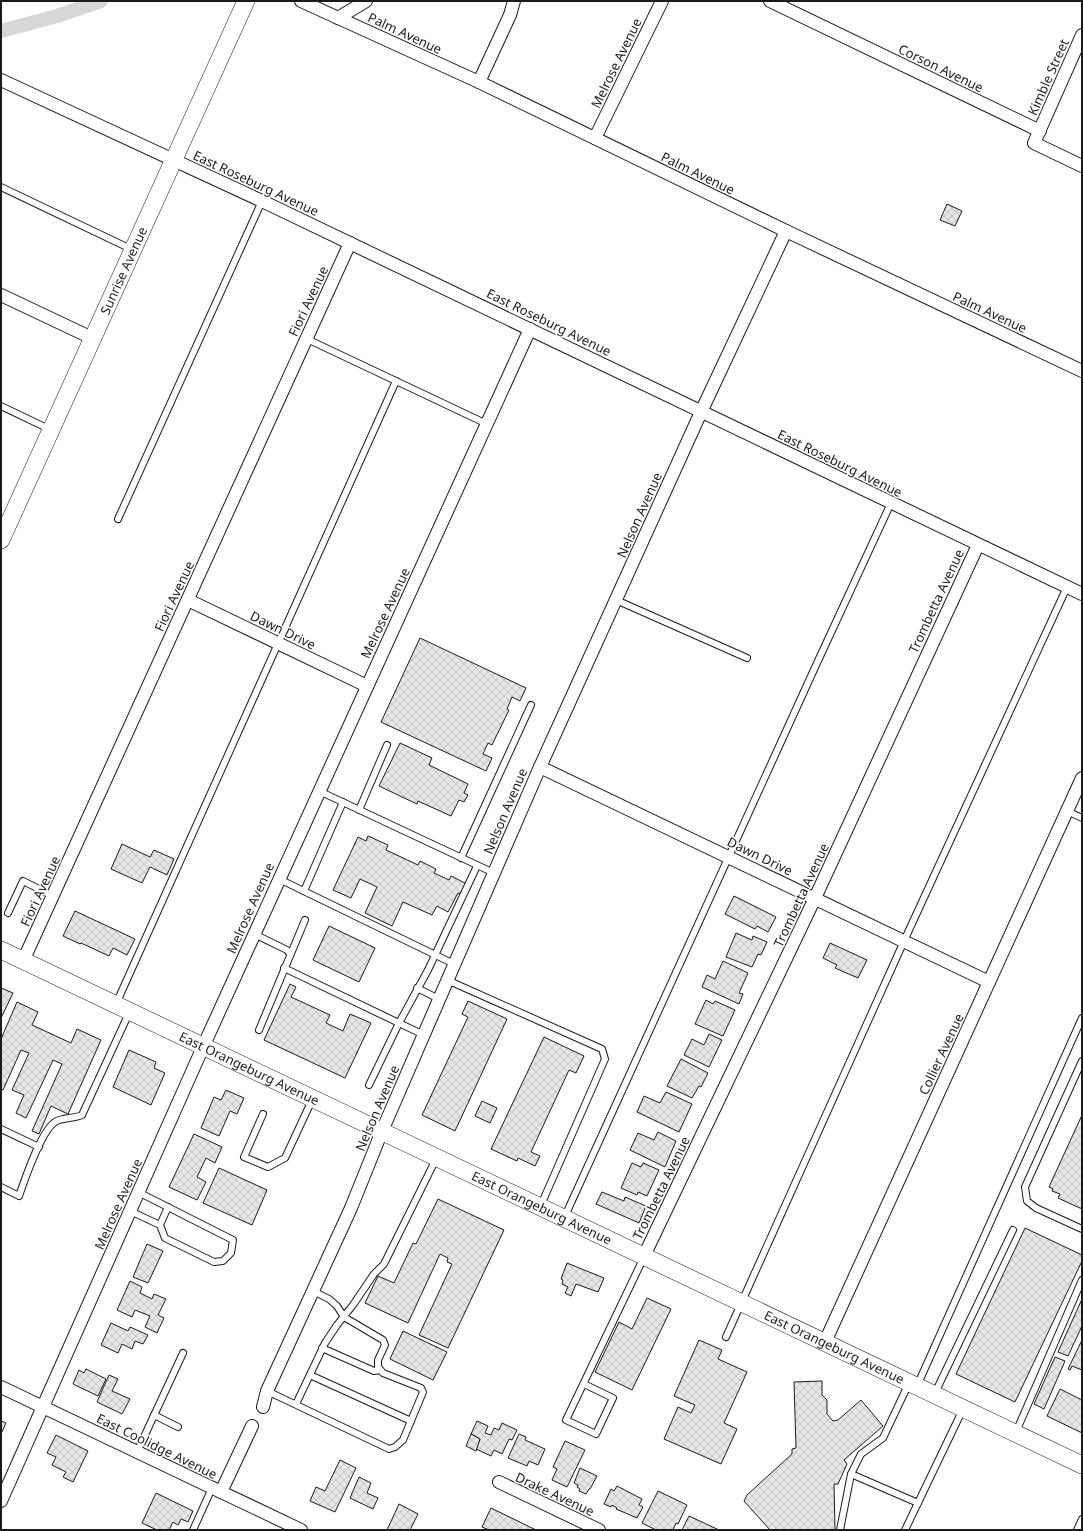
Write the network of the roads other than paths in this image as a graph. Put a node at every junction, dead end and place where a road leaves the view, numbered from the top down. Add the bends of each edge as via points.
1 (246, 1) edge
2 (301, 1) edge
3 (366, 1) edge
4 (514, 1) edge
5 (662, 1) edge
6 (770, 1) edge
7 (338, 18) junction
8 (1082, 35) edge
9 (1, 80) edge
10 (479, 82) junction
11 (1040, 131) junction
12 (595, 138) junction
13 (174, 161) junction
14 (1082, 166) edge
15 (1, 187) edge
16 (262, 201) junction
17 (786, 231) junction
18 (350, 243) junction
19 (133, 250) junction
20 (1, 295) edge
21 (530, 329) junction
22 (92, 338) junction
23 (306, 339) junction
24 (1082, 371) edge
25 (396, 381) junction
26 (1, 406) edge
27 (701, 412) junction
28 (487, 424) junction
29 (51, 429) junction
30 (891, 503) junction
31 (6, 516) edge
32 (118, 519) dead end
33 (1, 540) edge
34 (978, 545) junction
35 (1067, 587) junction
36 (1082, 594) edge
37 (188, 600) junction
38 (616, 600) junction
39 (279, 644) junction
40 (747, 658) dead end
41 (367, 686) junction
42 (531, 705) dead end
43 (387, 745) dead end
44 (540, 767) junction
45 (1082, 778) edge
46 (319, 791) junction
47 (343, 802) junction
48 (359, 810) junction
49 (1067, 811) junction
50 (1082, 818) edge
51 (730, 857) junction
52 (461, 858) junction
53 (478, 866) junction
54 (494, 873) junction
55 (279, 879) junction
56 (304, 891) junction
57 (53, 896) junction
58 (815, 898) junction
59 (8, 913) dead end
60 (305, 920) dead end
61 (254, 934) junction
62 (904, 941) junction
63 (1, 950) edge
64 (290, 954) junction
65 (435, 954) junction
66 (23, 961) junction
67 (454, 964) junction
68 (284, 968) junction
69 (447, 980) junction
70 (989, 982) junction
71 (417, 988) junction
72 (439, 998) junction
73 (122, 1008) junction
74 (1082, 1018) edge
75 (399, 1023) junction
76 (259, 1030) dead end
77 (424, 1035) junction
78 (203, 1047) junction
79 (1082, 1061) edge
80 (369, 1085) dead end
81 (313, 1099) junction
82 (264, 1114) dead end
83 (1, 1129) edge
84 (382, 1131) junction
85 (39, 1147) junction
86 (436, 1157) junction
87 (1, 1187) edge
88 (138, 1192) junction
89 (168, 1207) junction
90 (540, 1207) junction
91 (130, 1211) junction
92 (564, 1218) junction
93 (160, 1225) junction
94 (1082, 1229) edge
95 (1013, 1230) dead end
96 (644, 1256) junction
97 (1082, 1280) edge
98 (313, 1291) junction
99 (741, 1302) junction
100 (344, 1317) junction
101 (726, 1337) dead end
102 (825, 1342) junction
103 (322, 1348) junction
104 (183, 1352) dead end
105 (380, 1370) junction
106 (310, 1375) junction
107 (584, 1384) junction
108 (913, 1384) junction
109 (1, 1387) edge
110 (267, 1391) junction
111 (934, 1394) junction
112 (296, 1404) junction
113 (43, 1407) junction
114 (263, 1407) dead end
115 (963, 1408) junction
116 (154, 1415) junction
117 (411, 1421) junction
118 (252, 1426) dead end
119 (178, 1427) dead end
120 (1015, 1433) junction
121 (137, 1452) junction
122 (1082, 1465) edge
123 (851, 1474) junction
124 (499, 1482) dead end
125 (217, 1490) junction
126 (1, 1501) edge
127 (918, 1503) junction
128 (1082, 1519) edge
129 (194, 1530) edge
130 (301, 1530) edge
131 (599, 1530) edge
132 (840, 1530) edge
133 (905, 1530) edge
134 (1077, 1530) edge

1 - 13 street, Sunrise Avenue
2 - 7 street, Palm Avenue
3 - 7 street
4 - 10 street
5 - 12 street, Melrose Avenue
6 - 11 street, Corson Avenue
7 - 10 street, Palm Avenue
8 - 11 street, Kimble Street
9 - 13 street, East Roseburg Avenue
10 - 12 street, Palm Avenue
11 - 14 street via 1034,143
12 - 17 street, Palm Avenue
13 - 16 street, East Roseburg Avenue
13 - 19 street, Sunrise Avenue
15 - 19 lane
16 - 18 street, East Roseburg Avenue
16 - 32 lane
17 - 24 street, Palm Avenue
17 - 27 street, Nelson Avenue
18 - 21 street, East Roseburg Avenue
18 - 23 street, Fiori Avenue
19 - 22 street, Sunrise Avenue
20 - 22 street
21 - 27 street, East Roseburg Avenue
21 - 28 street, Melrose Avenue
22 - 29 street, Sunrise Avenue
23 - 25 lane
23 - 37 street, Fiori Avenue
25 - 28 lane
25 - 39 lane
26 - 29 lane
27 - 30 street, East Roseburg Avenue
27 - 38 street, Nelson Avenue
28 - 41 street, Melrose Avenue
29 - 31 street, Sunrise Avenue
30 - 34 street, East Roseburg Avenue
30 - 51 lane
31 - 33 street, Sunrise Avenue
34 - 35 street, East Roseburg Avenue
34 - 58 street, Trombetta Avenue
35 - 36 street, East Roseburg Avenue
35 - 62 lane
37 - 39 street, Dawn Drive
37 - 57 street, Fiori Avenue
38 - 40 lane
38 - 44 street, Nelson Avenue
39 - 41 street, Dawn Drive
39 - 73 lane
41 - 46 street, Melrose Avenue
42 - 52 lane
43 - 48 lane
44 - 51 street, Dawn Drive
44 - 54 street, Nelson Avenue
45 - 49 street, Collier Avenue
46 - 47 lane
46 - 55 street, Melrose Avenue
47 - 48 lane
47 - 56 lane
48 - 52 lane
49 - 50 lane
49 - 70 street, Collier Avenue
51 - 58 street, Dawn Drive
51 - 92 lane
52 - 53 lane
53 - 54 lane
53 - 65 lane
54 - 67 street, Nelson Avenue
55 - 56 lane
55 - 61 street, Melrose Avenue
56 - 65 lane
57 - 59 lane via 23,881
57 - 66 street, Fiori Avenue
58 - 62 street, Dawn Drive
58 - 96 street, Trombetta Avenue
60 - 64 lane
61 - 64 lane via 287,950
61 - 78 street, Melrose Avenue
62 - 70 street, Dawn Drive
62 - 99 lane
63 - 66 street, East Orangeburg Avenue
64 - 68 lane
65 - 67 lane
65 - 71 lane
66 - 73 street, East Orangeburg Avenue
67 - 69 street, Nelson Avenue
68 - 75 lane
68 - 76 lane
69 - 72 street, Nelson Avenue
69 - 90 lane via 602,1049 605,1060
70 - 102 street, Collier Avenue
71 - 72 lane
71 - 75 lane
72 - 77 street, Nelson Avenue
73 - 78 street, East Orangeburg Avenue
73 - 85 lane via 82,1116 55,1122
74 - 108 lane
75 - 77 lane
75 - 80 lane
77 - 84 street, Nelson Avenue
78 - 81 street, East Orangeburg Avenue
78 - 88 street, Melrose Avenue
79 - 94 lane via 1026,1187 1027,1200 1036,1208
81 - 82 lane via 285,1158 268,1167 244,1157
81 - 84 street, East Orangeburg Avenue
83 - 85 lane
84 - 86 street, East Orangeburg Avenue
84 - 98 street, Nelson Avenue via 351,1208
85 - 87 lane via 18,1196
86 - 90 street, East Orangeburg Avenue
86 - 100 lane via 384,1264
88 - 89 lane
88 - 91 street, Melrose Avenue
89 - 93 lane
89 - 93 lane via 233,1240 231,1253 223,1261 214,1262 165,1238
90 - 92 street, East Orangeburg Avenue
91 - 93 lane
91 - 113 street, Melrose Avenue
92 - 96 street, East Orangeburg Avenue
95 - 111 lane
96 - 99 street, East Orangeburg Avenue
96 - 107 lane
97 - 120 lane
98 - 100 lane via 329,1299
98 - 110 street, Nelson Avenue
99 - 101 lane
99 - 102 street, East Orangeburg Avenue
100 - 103 lane
100 - 105 lane via 383,1340 385,1344 378,1360
102 - 108 street, East Orangeburg Avenue
103 - 105 lane via 374,1371
103 - 106 lane
104 - 116 lane
105 - 117 lane via 421,1388 423,1392
106 - 112 lane
106 - 117 lane
107 - 107 lane via 566,1420 596,1434 614,1398
108 - 111 street, East Orangeburg Avenue
108 - 123 lane via 883,1438 861,1454
109 - 113 street, East Coolidge Avenue
110 - 112 lane
110 - 114 street, Nelson Avenue
111 - 115 street, East Orangeburg Avenue
112 - 117 lane via 389,1449 395,1448 403,1440
113 - 121 street, East Coolidge Avenue
113 - 126 street, Melrose Avenue
115 - 120 street, East Orangeburg Avenue
115 - 127 lane
116 - 119 lane
116 - 121 lane
118 - 125 street
120 - 122 street, East Orangeburg Avenue
121 - 125 street, East Coolidge Avenue
123 - 127 lane
123 - 132 lane
124 - 131 street, Drake Avenue
125 - 129 lane
125 - 130 street, East Coolidge Avenue
127 - 133 lane
128 - 134 lane

